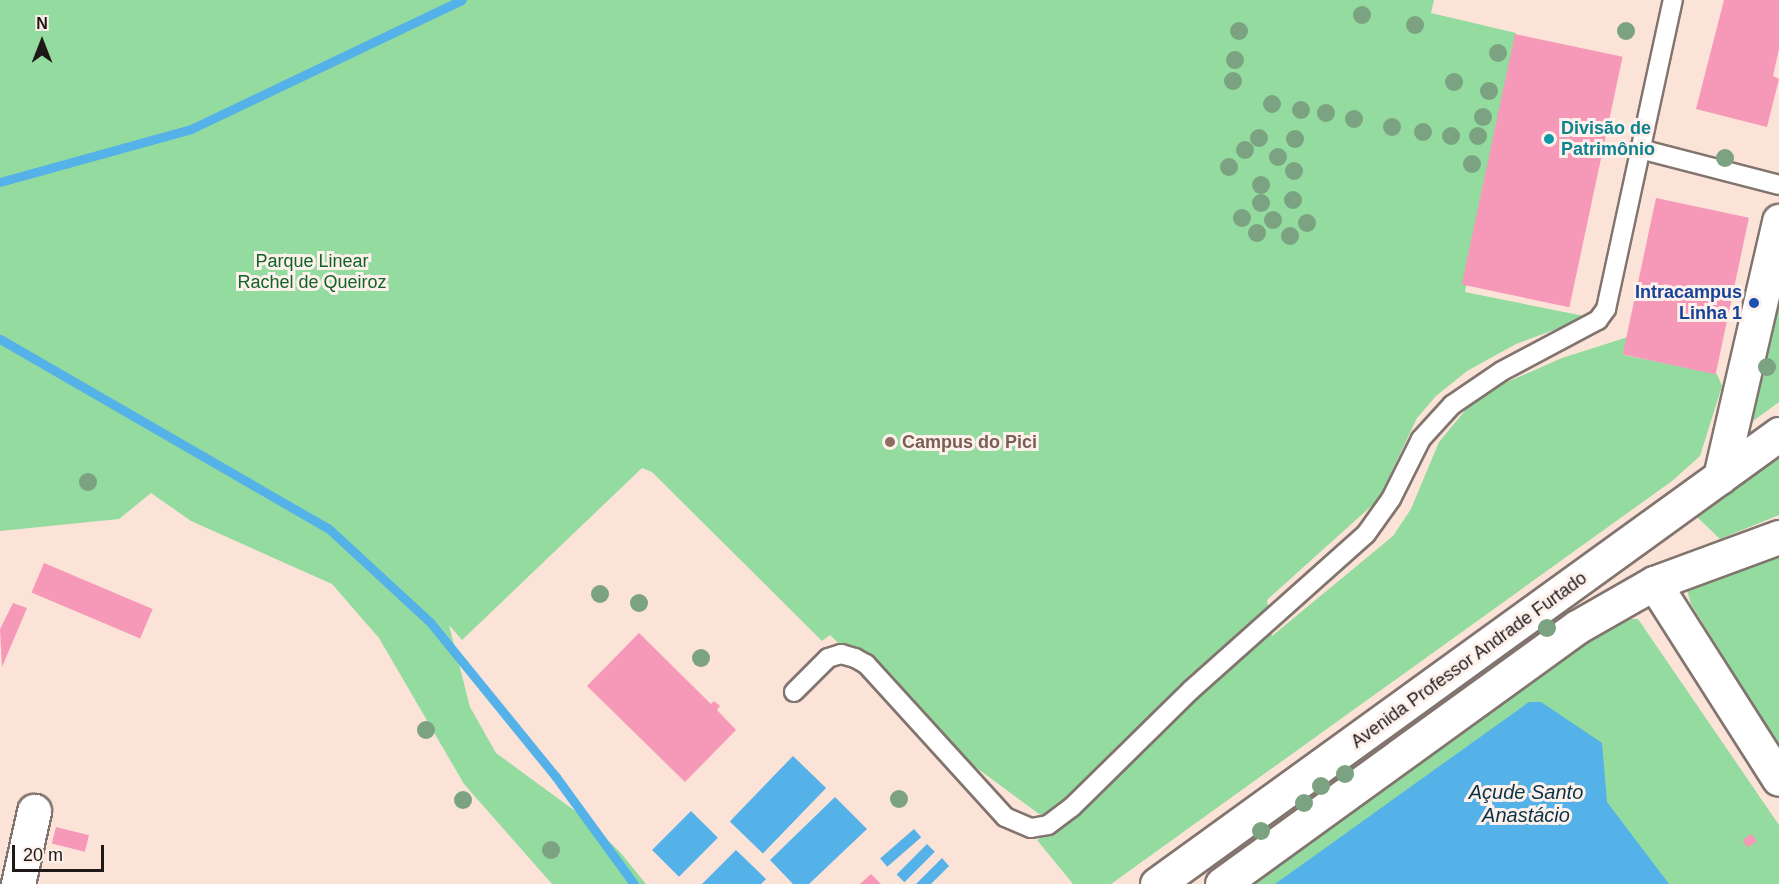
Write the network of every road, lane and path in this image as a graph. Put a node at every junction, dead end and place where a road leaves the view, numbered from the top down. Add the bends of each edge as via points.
1 (1673, 0) edge
2 (1640, 149) junction
3 (1779, 185) edge
4 (1779, 221) edge
5 (1779, 434) edge
6 (1720, 477) junction
7 (1779, 537) edge
8 (1654, 583) junction
9 (794, 692) dead end
10 (1779, 778) edge
11 (34, 811) dead end
12 (18, 884) edge
13 (1157, 884) edge
14 (1222, 884) edge

1 - 2 lane
2 - 3 lane
2 - 9 lane via 1606,309 1598,320 1502,371 1452,405 1421,439 1390,499 1366,534 1191,690 1072,807 1048,825 1021,826 1005,817 866,664 855,658 841,654 828,658
4 - 6 street
5 - 6 street, Avenida Professor Andrade Furtado
6 - 13 street, Avenida Professor Andrade Furtado
7 - 8 street, Avenida Professor Andrade Furtado
8 - 10 street
8 - 14 street, Avenida Professor Andrade Furtado via 1577,627
11 - 12 street

